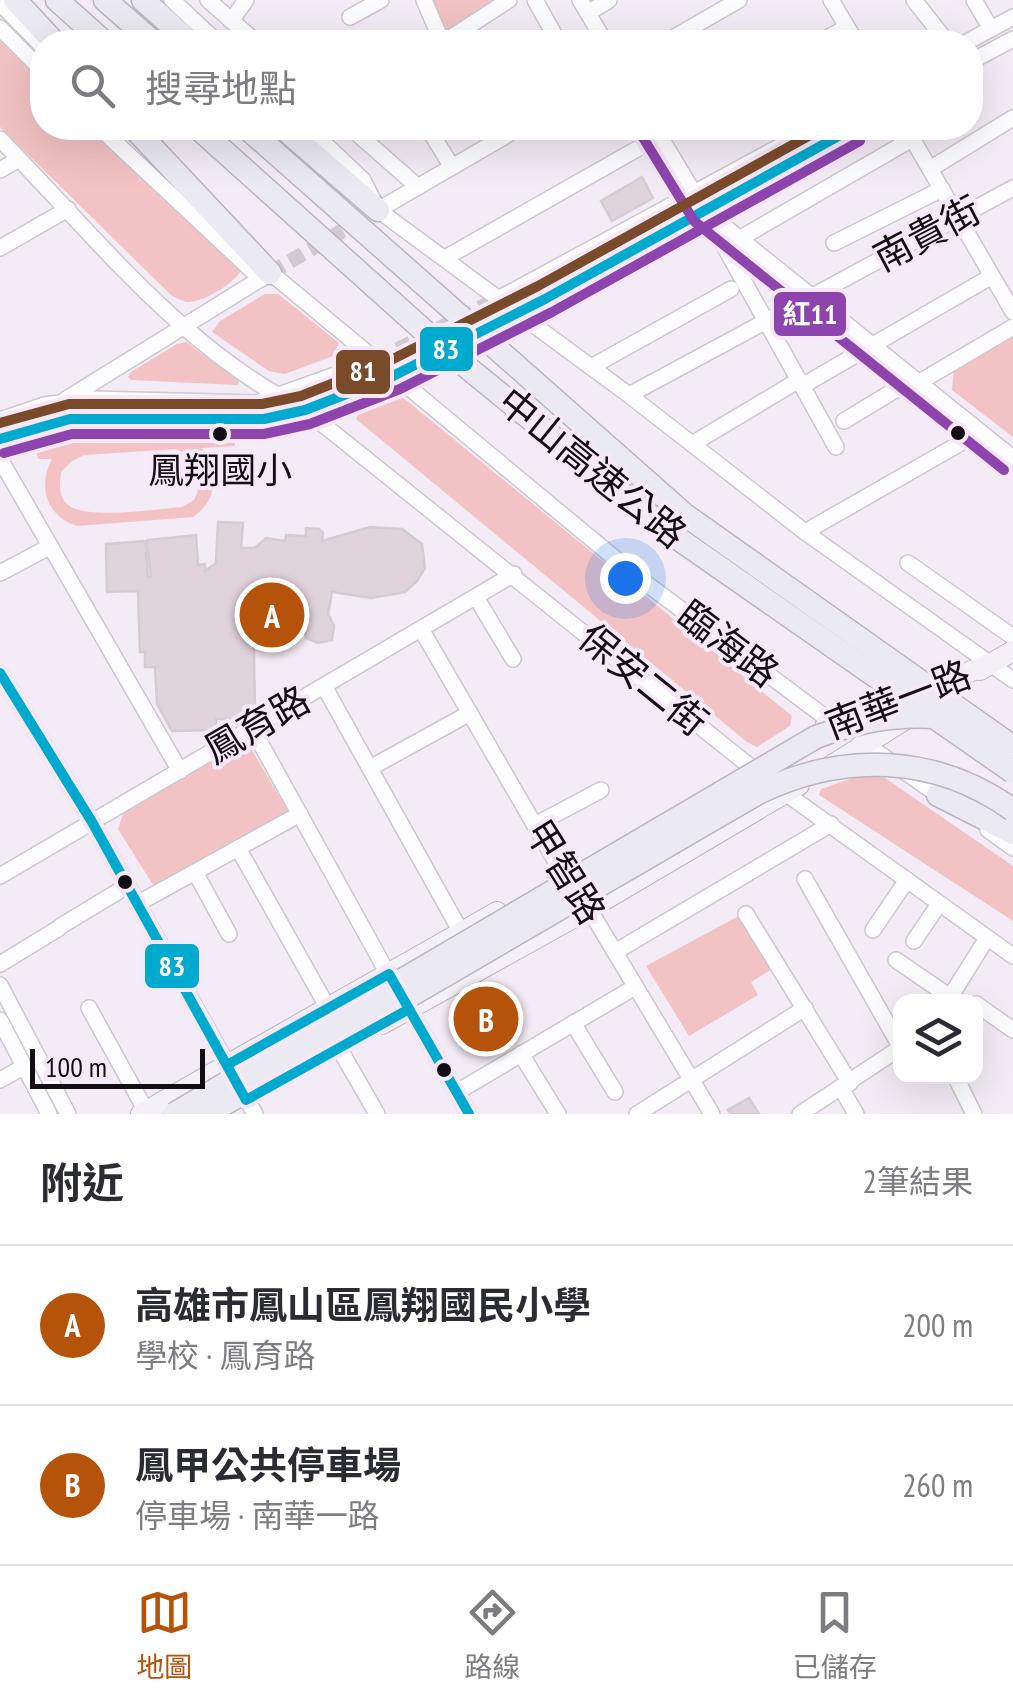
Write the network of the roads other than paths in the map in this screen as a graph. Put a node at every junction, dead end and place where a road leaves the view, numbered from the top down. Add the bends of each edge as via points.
1 (16, 0) edge
2 (57, 0) edge
3 (105, 0) edge
4 (143, 0) edge
5 (172, 0) edge
6 (208, 0) edge
7 (246, 0) edge
8 (381, 0) edge
9 (424, 0) edge
10 (508, 0) edge
11 (535, 0) edge
12 (609, 0) edge
13 (738, 0) edge
14 (830, 0) edge
15 (914, 0) edge
16 (974, 0) edge
17 (0, 3) edge
18 (584, 6) edge
19 (350, 17) dead end
20 (1013, 17) edge
21 (231, 21) junction
22 (846, 27) junction
23 (0, 28) edge
24 (991, 29) junction
25 (43, 30) edge
26 (91, 30) edge
27 (139, 30) edge
28 (177, 30) edge
29 (204, 30) edge
30 (242, 30) edge
31 (438, 30) edge
32 (462, 30) edge
33 (552, 30) edge
34 (598, 30) edge
35 (687, 30) edge
36 (841, 30) edge
37 (848, 30) edge
38 (938, 30) edge
39 (983, 33) edge
40 (30, 34) edge
41 (1013, 39) edge
42 (983, 55) edge
43 (30, 58) edge
44 (1013, 118) edge
45 (983, 136) edge
46 (0, 139) edge
47 (113, 140) edge
48 (135, 140) edge
49 (145, 140) edge
50 (211, 140) edge
51 (261, 140) edge
52 (297, 140) edge
53 (321, 140) edge
54 (365, 140) edge
55 (435, 140) edge
56 (499, 140) edge
57 (646, 140) edge
58 (668, 140) edge
59 (792, 140) edge
60 (830, 140) edge
61 (898, 140) edge
62 (913, 140) edge
63 (977, 140) edge
64 (19, 159) junction
65 (452, 167) junction
66 (930, 169) junction
67 (0, 170) edge
68 (418, 186) junction
69 (1013, 188) edge
70 (942, 190) junction
71 (694, 194) junction
72 (68, 209) junction
73 (378, 210) junction
74 (704, 210) junction
75 (958, 217) junction
76 (739, 239) junction
77 (834, 243) dead end
78 (0, 248) edge
79 (445, 258) junction
80 (265, 276) junction
81 (992, 276) junction
82 (731, 289) dead end
83 (500, 298) junction
84 (810, 298) junction
85 (518, 312) junction
86 (1013, 312) edge
87 (766, 321) junction
88 (1013, 327) edge
89 (183, 328) junction
90 (870, 346) junction
91 (377, 360) junction
92 (591, 367) junction
93 (393, 376) junction
94 (916, 381) junction
95 (800, 383) junction
96 (629, 395) junction
97 (279, 397) junction
98 (64, 401) junction
99 (305, 410) junction
100 (70, 419) junction
101 (0, 420) edge
102 (844, 420) dead end
103 (980, 432) junction
104 (0, 439) edge
105 (692, 444) junction
106 (836, 448) dead end
107 (1013, 458) edge
108 (0, 460) edge
109 (805, 532) junction
110 (49, 547) junction
111 (908, 562) dead end
112 (0, 573) edge
113 (514, 574) junction
114 (476, 596) junction
115 (421, 629) junction
116 (1013, 637) edge
117 (1013, 651) edge
118 (513, 659) dead end
119 (988, 665) junction
120 (0, 673) edge
121 (1013, 680) edge
122 (324, 686) junction
123 (470, 713) junction
124 (831, 722) junction
125 (252, 728) junction
126 (1013, 729) edge
127 (868, 745) junction
128 (1013, 748) edge
129 (750, 767) junction
130 (370, 768) junction
131 (180, 771) junction
132 (1013, 772) edge
133 (601, 790) dead end
134 (785, 793) junction
135 (938, 795) junction
136 (1013, 810) edge
137 (300, 814) junction
138 (92, 822) junction
139 (830, 824) junction
140 (534, 825) junction
141 (1013, 833) edge
142 (238, 848) junction
143 (1013, 848) edge
144 (196, 872) junction
145 (0, 876) edge
146 (804, 879) dead end
147 (907, 880) junction
148 (127, 886) junction
149 (559, 892) junction
150 (137, 904) junction
151 (940, 904) junction
152 (589, 909) junction
153 (746, 914) dead end
154 (873, 930) dead end
155 (462, 932) junction
156 (229, 934) dead end
157 (986, 938) junction
158 (914, 941) dead end
159 (614, 952) junction
160 (1013, 956) edge
161 (896, 960) dead end
162 (0, 964) edge
163 (389, 974) junction
164 (0, 985) edge
165 (635, 986) junction
166 (947, 994) edge
167 (951, 994) edge
168 (90, 1008) dead end
169 (328, 1008) junction
170 (804, 1008) junction
171 (409, 1009) junction
172 (983, 1009) edge
173 (0, 1020) edge
174 (573, 1023) junction
175 (1013, 1030) edge
176 (893, 1035) edge
177 (339, 1048) junction
178 (893, 1052) edge
179 (520, 1054) junction
180 (227, 1065) junction
181 (23, 1067) junction
182 (0, 1080) edge
183 (691, 1080) junction
184 (959, 1084) edge
185 (846, 1086) junction
186 (457, 1092) junction
187 (615, 1092) dead end
188 (250, 1107) edge
189 (144, 1112) edge
190 (50, 1114) edge
191 (68, 1114) edge
192 (174, 1114) edge
193 (206, 1114) edge
194 (224, 1114) edge
195 (377, 1114) edge
196 (470, 1114) edge
197 (558, 1114) edge
198 (638, 1114) edge
199 (712, 1114) edge
200 (800, 1114) edge
201 (856, 1114) edge
202 (974, 1114) edge

1 - 25 highway
2 - 26 highway
3 - 27 highway
4 - 28 highway
5 - 29 street
6 - 21 street
7 - 21 street
8 - 19 street
9 - 31 street
10 - 32 street
11 - 33 street
12 - 18 street
13 - 35 street
14 - 22 street
15 - 38 street
16 - 24 street
17 - 40 street
18 - 34 street
20 - 24 street
21 - 30 street
22 - 36 street
22 - 37 street
23 - 43 street
24 - 39 street
41 - 42 street
44 - 45 street
46 - 64 street, 保安二街
47 - 80 street
48 - 80 street
49 - 80 highway
50 - 132 highway, 中山高速公路, bridge via 441,346 672,535
51 - 128 highway, 中山高速公路, bridge via 685,514
52 - 73 highway
53 - 73 street via 363,180
54 - 68 street
55 - 65 street
56 - 65 street
57 - 79 street
58 - 71 street
59 - 71 street
60 - 74 street
61 - 76 street
62 - 66 street
63 - 66 street
64 - 67 street
64 - 72 street, 保安二街
65 - 68 street
66 - 70 street
68 - 73 street
69 - 75 street, 南貴街
70 - 75 street
70 - 77 street
71 - 74 street
71 - 83 street
72 - 78 street
72 - 89 street, 保安二街
73 - 79 street
74 - 76 street
74 - 85 street
74 - 87 street
75 - 81 street
75 - 84 street, 南貴街
76 - 84 street
79 - 83 street
80 - 89 street
80 - 91 street, 臨海路
81 - 86 street
81 - 90 street
82 - 92 street
83 - 85 street
84 - 87 street, 南貴街
84 - 90 street
85 - 92 street
87 - 95 street
87 - 96 street, 南貴街
88 - 94 street
89 - 97 street, 保安二街
89 - 98 street
90 - 94 street
90 - 95 street
91 - 93 street, 臨海路
91 - 97 street
92 - 96 street
93 - 99 street
93 - 124 street, 臨海路 via 635,574
94 - 102 street
94 - 103 street
95 - 105 street
95 - 106 street
96 - 105 street
97 - 98 street via 232,404
97 - 99 street, 保安二街
98 - 100 street
98 - 101 street
99 - 100 street via 239,420
99 - 113 street, 保安二街
100 - 104 street
103 - 107 street
103 - 109 street
105 - 109 street
108 - 110 street
109 - 119 street
110 - 112 street
110 - 131 street
111 - 116 street
113 - 114 street, 鳳育路
113 - 129 street, 保安二街
114 - 115 street, 鳳育路
114 - 118 street
115 - 122 street, 鳳育路
115 - 123 street, 甲智路
117 - 119 main road
119 - 121 street
119 - 124 main road, 南華一路
119 - 127 main road, 南華一路
120 - 138 street
122 - 125 street, 鳳育路
122 - 130 street
123 - 130 street
123 - 140 street, 甲智路
124 - 127 street, 臨海路
124 - 129 main road, 南華一路
125 - 131 street, 鳳育路
125 - 137 street
126 - 149 highway, bridge via 963,719 885,717 816,736
127 - 134 main road, 南華一路
127 - 135 street, 臨海路
129 - 134 street, 保安二街
129 - 149 main road, 南華一路
130 - 155 street
131 - 138 street, 鳳育路
133 - 140 street
134 - 139 street, 保安二街
134 - 152 main road, 南華一路
135 - 141 highway
135 - 143 street, 臨海路
136 - 149 highway, bridge via 971,786 905,765 814,770
137 - 142 street
137 - 163 street
138 - 145 street, 鳳育路
138 - 148 street
139 - 147 street, 保安二街
139 - 159 street
140 - 149 street, 甲智路
142 - 144 street
142 - 169 street
144 - 150 street
144 - 156 street
146 - 176 street
147 - 151 street, 保安二街
147 - 154 street
148 - 150 street
148 - 162 street
149 - 152 street, 甲智路
149 - 155 main road, 南華一路
149 - 192 highway, bridge
149 - 193 highway, bridge
150 - 180 street
151 - 157 street, 保安二街
151 - 158 street
152 - 159 street, 甲智路
152 - 171 main road, 南華一路
153 - 170 street
155 - 163 main road, 南華一路
157 - 160 street, 保安二街
157 - 167 street
159 - 165 street, 甲智路
161 - 166 street
163 - 169 main road, 南華一路
163 - 171 street
164 - 191 street
165 - 174 street
165 - 183 street, 甲智路
168 - 189 street
169 - 180 main road, 南華一路
170 - 183 street
170 - 185 street
171 - 177 main road, 南華一路
171 - 186 street
172 - 175 street
173 - 181 street
174 - 179 street
174 - 187 street
177 - 188 main road, 南華一路
177 - 195 street
178 - 185 street
179 - 186 street
179 - 197 street
180 - 188 street
180 - 189 main road, 南華一路
181 - 182 street
181 - 190 street
183 - 198 street
183 - 199 street, 甲智路
184 - 202 street
185 - 200 street
185 - 201 street
186 - 196 street
188 - 194 main road, 南華一路

